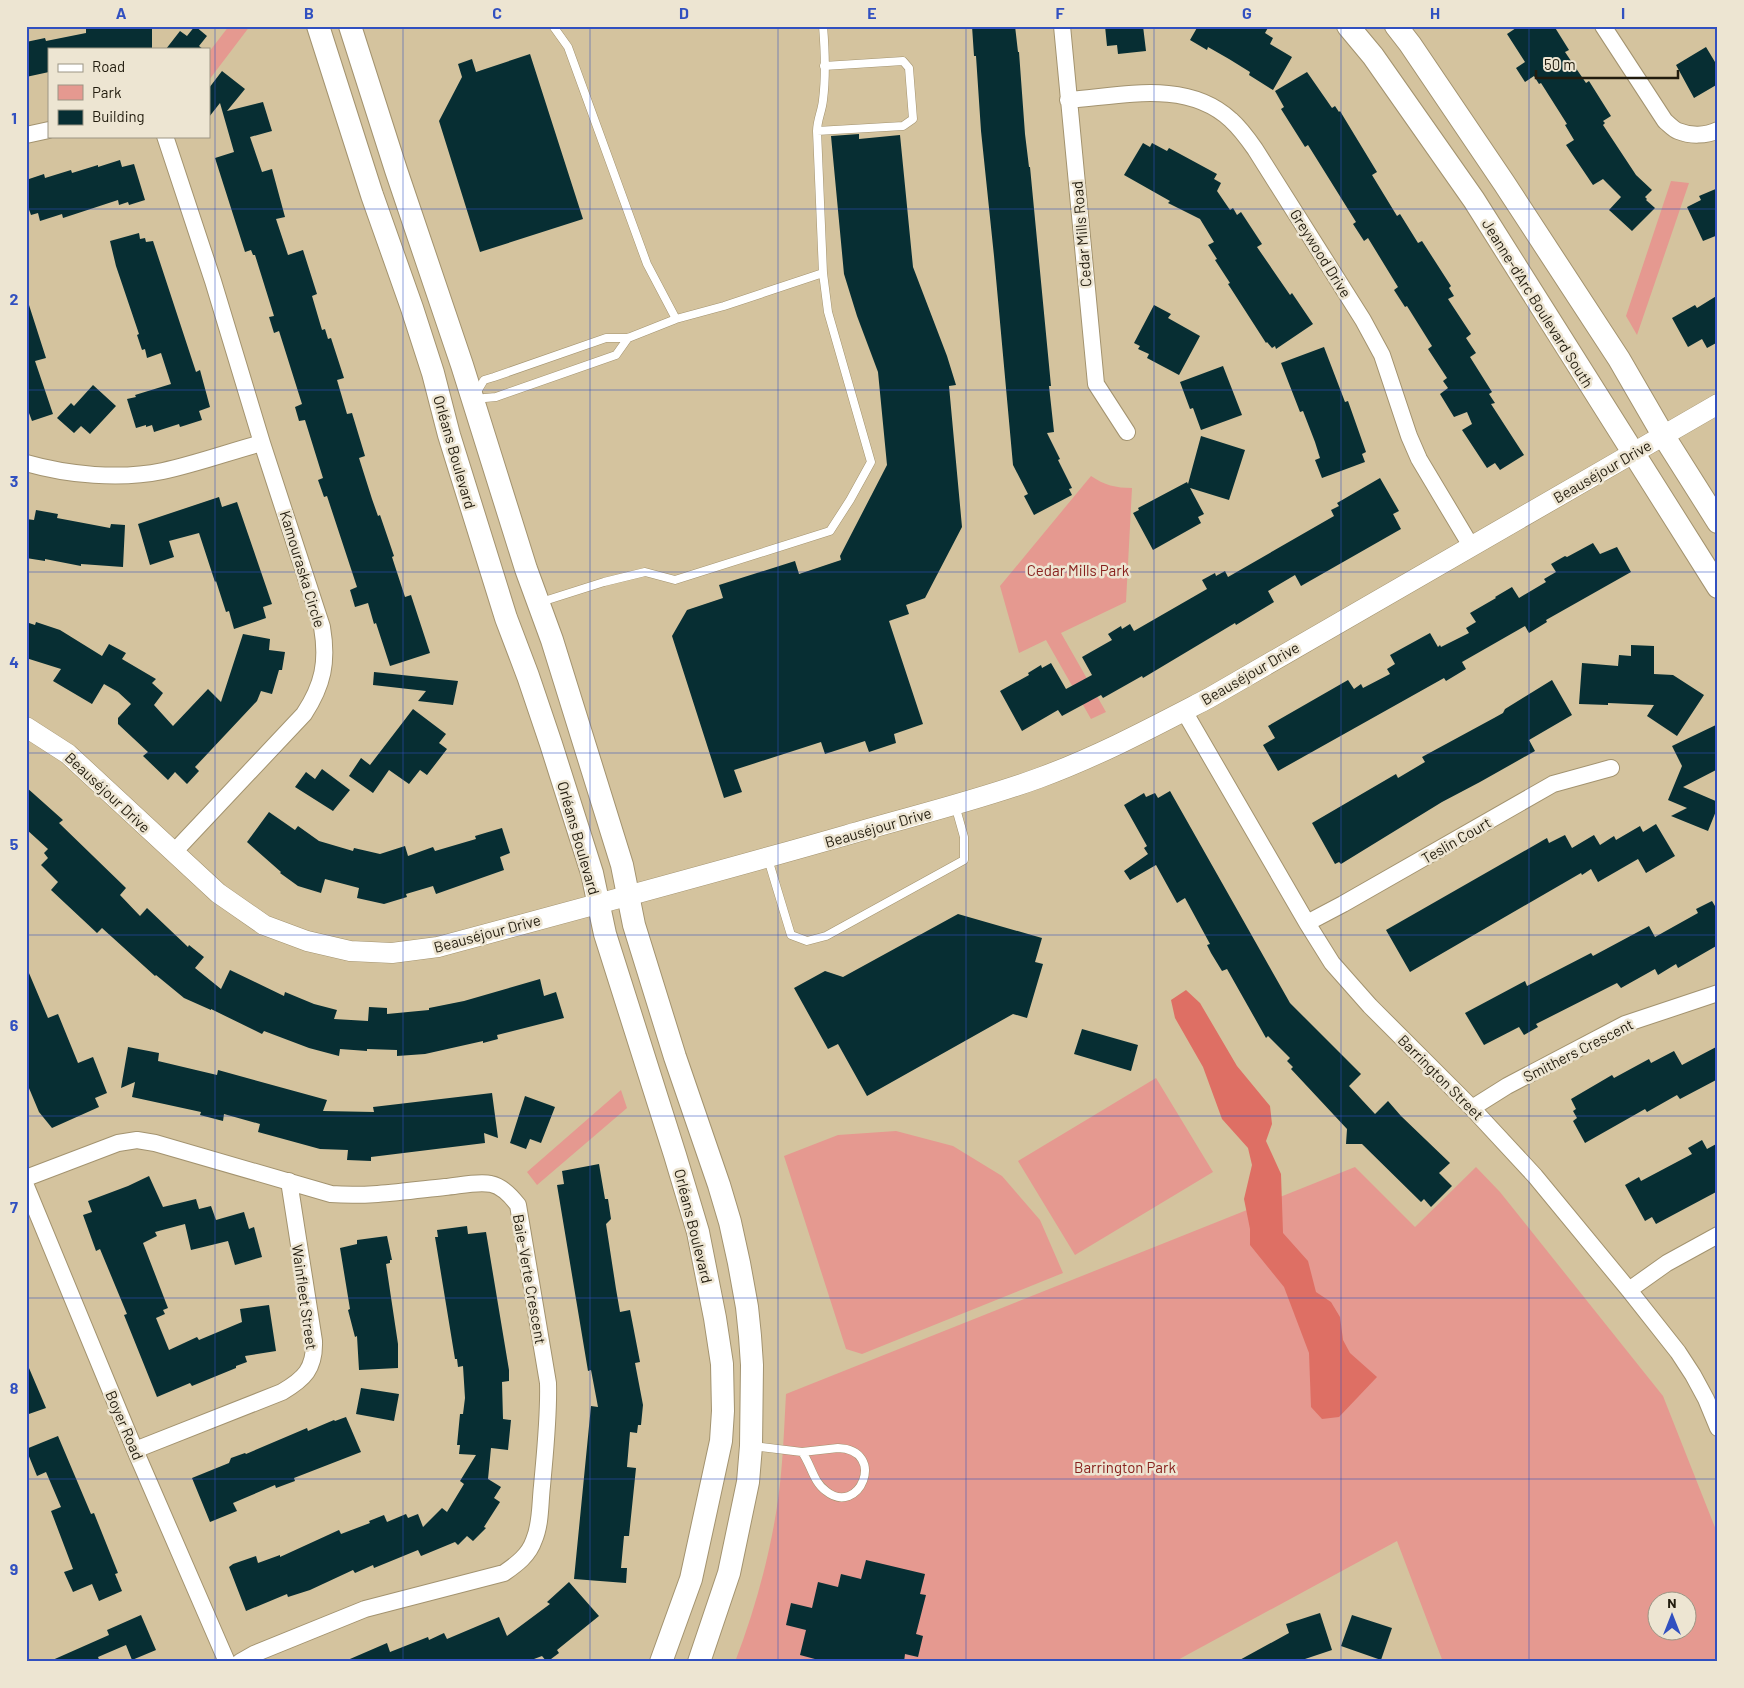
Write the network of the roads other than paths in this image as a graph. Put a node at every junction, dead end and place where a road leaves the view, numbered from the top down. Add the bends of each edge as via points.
1 (318, 26) edge
2 (350, 26) edge
3 (553, 26) edge
4 (823, 26) edge
5 (1062, 26) edge
6 (1348, 26) edge
7 (1396, 26) edge
8 (1603, 26) edge
9 (824, 66) junction
10 (1068, 100) junction
11 (48, 130) edge
12 (817, 130) junction
13 (1718, 130) edge
14 (26, 135) edge
15 (166, 138) edge
16 (823, 272) junction
17 (676, 319) junction
18 (628, 338) junction
19 (472, 399) junction
20 (1718, 404) edge
21 (441, 409) junction
22 (1127, 432) dead end
23 (1663, 435) junction
24 (262, 443) junction
25 (1633, 454) junction
26 (26, 463) edge
27 (1718, 522) edge
28 (1471, 546) junction
29 (1718, 587) edge
30 (540, 603) junction
31 (1184, 711) junction
32 (26, 727) edge
33 (1611, 768) dead end
34 (955, 806) junction
35 (174, 852) junction
36 (768, 858) junction
37 (628, 896) junction
38 (598, 904) junction
39 (1307, 923) junction
40 (1718, 993) edge
41 (1472, 1108) junction
42 (26, 1178) edge
43 (289, 1181) junction
44 (26, 1186) edge
45 (1718, 1235) edge
46 (1629, 1290) junction
47 (1718, 1428) edge
48 (721, 1441) junction
49 (751, 1446) junction
50 (135, 1450) junction
51 (802, 1452) junction
52 (227, 1662) edge
53 (240, 1662) edge
54 (661, 1662) edge
55 (698, 1662) edge

1 - 21 main road, Orléans Boulevard via 433,373
2 - 19 main road, Orléans Boulevard
3 - 17 lane via 568,47 648,264
4 - 9 lane
5 - 10 street, Cedar Mills Road
6 - 25 main road, Jeanne-d'Arc Boulevard South via 1373,56 1474,200
7 - 23 main road via 1520,207 1619,359
8 - 13 street via 1665,121 1677,130 1692,134 1711,134
9 - 12 lane via 823,102
9 - 12 lane via 904,61 910,68 914,119 904,126
10 - 22 street, Cedar Mills Road via 1096,384
10 - 28 street, Greywood Drive via 1176,94 1213,107 1244,133 1363,320 1382,355 1419,459
11 - 14 street
12 - 16 lane
15 - 24 street, Kamouraska Circle
16 - 17 lane
16 - 30 lane via 828,312 871,462 830,531 675,580 645,572
17 - 18 lane
18 - 19 lane via 616,355 496,396
18 - 19 lane via 606,338 484,380
19 - 21 main road
19 - 30 main road, Orléans Boulevard via 526,569
20 - 23 street, Beauséjour Drive
21 - 38 main road, Orléans Boulevard via 506,618 592,873
23 - 25 street, Beauséjour Drive
23 - 27 main road
24 - 26 street via 163,471 130,476 92,475
24 - 35 street, Kamouraska Circle via 322,627 325,659 322,680 304,714
25 - 28 street, Beauséjour Drive
25 - 29 main road, Jeanne-d'Arc Boulevard South
28 - 31 street, Beauséjour Drive
30 - 37 main road, Orléans Boulevard via 622,865
31 - 34 street, Beauséjour Drive via 1096,755
31 - 39 street, Barrington Street
32 - 35 street, Beauséjour Drive via 68,754
33 - 39 street, Teslin Court via 1554,784
34 - 36 street, Beauséjour Drive
34 - 36 lane via 964,837 964,860 826,936 807,941 791,936
35 - 38 street, Beauséjour Drive via 218,893 264,925 307,942 350,951 392,952 438,946
36 - 37 street, Beauséjour Drive
37 - 38 street, Beauséjour Drive
37 - 49 main road, Orléans Boulevard via 672,1047 730,1222 749,1327
38 - 48 main road, Orléans Boulevard via 698,1232 722,1364
39 - 41 street, Barrington Street via 1332,963 1370,1006
40 - 41 street, Smithers Crescent via 1625,1024
41 - 46 street, Barrington Street via 1535,1176
42 - 43 street, Baie-Verte Crescent via 118,1143 137,1140
43 - 50 street, Wainfleet Street via 314,1341 314,1356 309,1370 298,1383 282,1392
43 - 53 street, Baie-Verte Crescent via 331,1194 351,1196 492,1184 508,1193 518,1205 548,1383 549,1407 539,1514 530,1550 515,1566 504,1572 365,1608
44 - 50 street, Boyer Road
45 - 46 street via 1667,1263
46 - 47 street, Barrington Street via 1693,1375
48 - 49 main road
48 - 54 main road, Orléans Boulevard via 691,1579
49 - 51 lane
49 - 55 main road, Orléans Boulevard via 736,1546 721,1601
50 - 52 street, Boyer Road
51 - 51 lane via 816,1480 827,1493 850,1496 862,1486 866,1470 864,1462 852,1450 838,1448

